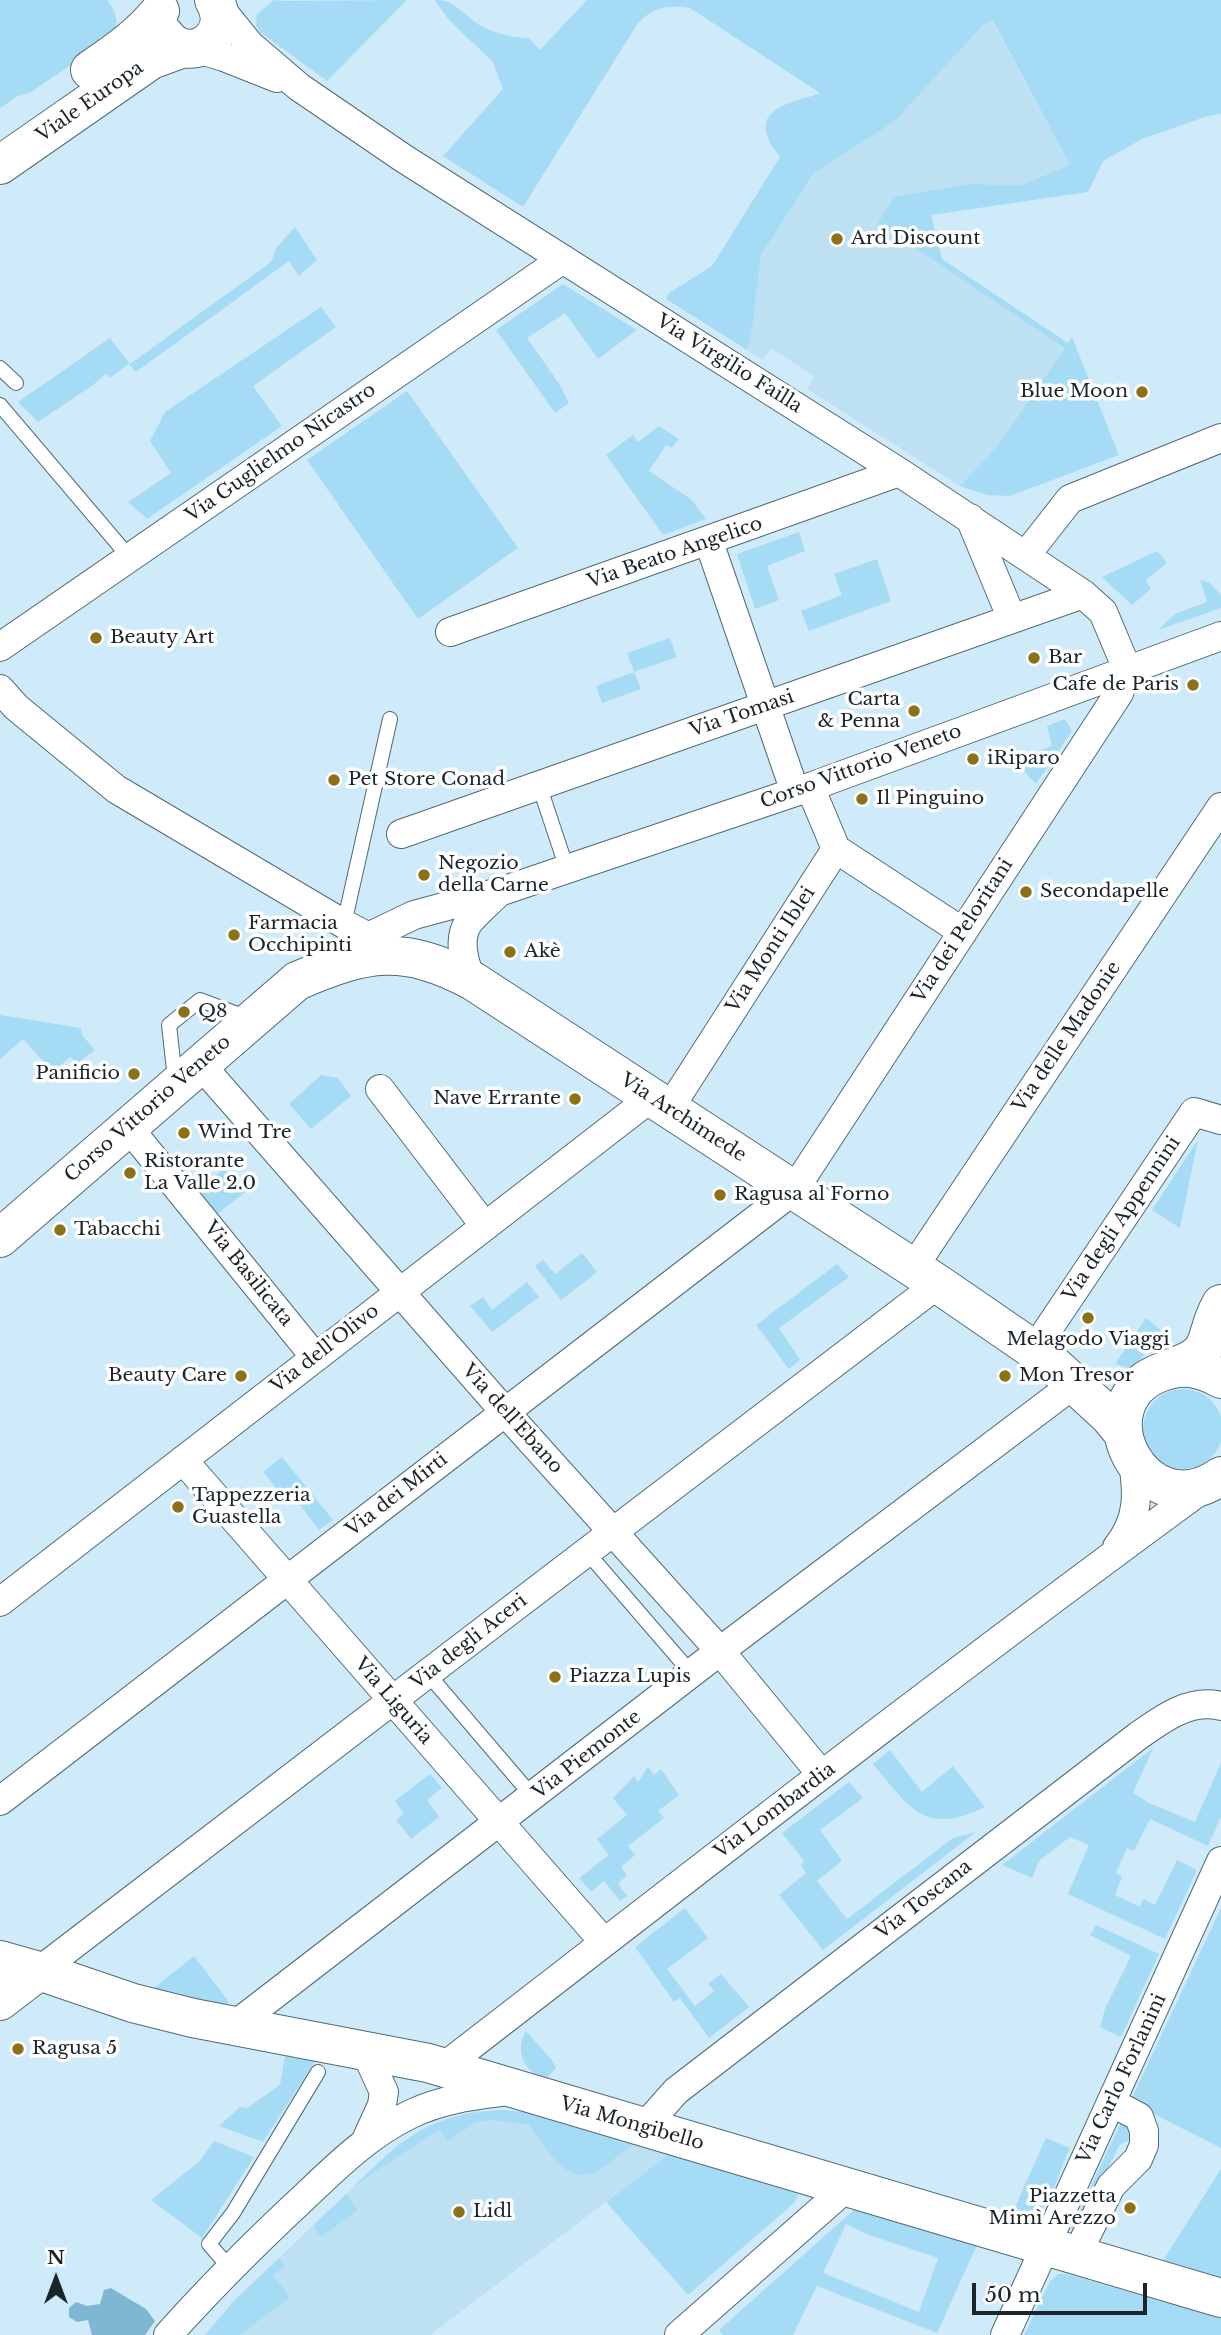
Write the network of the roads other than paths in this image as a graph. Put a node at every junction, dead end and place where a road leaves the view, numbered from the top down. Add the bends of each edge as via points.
1 (190, 17) edge
2 (299, 87) junction
3 (0, 132) edge
4 (0, 165) edge
5 (563, 259) junction
6 (0, 368) edge
7 (16, 383) dead end
8 (0, 405) edge
9 (1221, 438) edge
10 (899, 472) junction
11 (970, 518) junction
12 (709, 542) junction
13 (1026, 555) junction
14 (130, 558) junction
15 (1083, 594) junction
16 (1012, 619) junction
17 (450, 632) dead end
18 (1221, 636) edge
19 (0, 647) edge
20 (1127, 669) junction
21 (0, 690) edge
22 (765, 706) junction
23 (390, 719) dead end
24 (539, 785) junction
25 (803, 789) junction
26 (1221, 807) edge
27 (401, 834) dead end
28 (836, 849) junction
29 (567, 869) junction
30 (499, 892) junction
31 (414, 915) junction
32 (467, 924) junction
33 (356, 931) junction
34 (963, 932) junction
35 (415, 958) junction
36 (297, 981) junction
37 (472, 981) junction
38 (188, 1074) junction
39 (380, 1089) dead end
40 (661, 1103) junction
41 (1221, 1120) edge
42 (128, 1127) junction
43 (794, 1190) junction
44 (484, 1225) junction
45 (0, 1238) edge
46 (926, 1276) junction
47 (400, 1291) junction
48 (1221, 1304) edge
49 (314, 1357) junction
50 (1052, 1364) junction
51 (1156, 1376) junction
52 (1221, 1379) edge
53 (505, 1412) junction
54 (1128, 1448) junction
55 (183, 1460) junction
56 (1216, 1479) edge
57 (612, 1531) junction
58 (586, 1551) junction
59 (1109, 1557) junction
60 (288, 1579) junction
61 (0, 1602) edge
62 (720, 1651) junction
63 (428, 1674) junction
64 (692, 1674) junction
65 (393, 1701) junction
66 (1221, 1706) edge
67 (822, 1775) junction
68 (533, 1797) junction
69 (0, 1801) edge
70 (500, 1822) junction
71 (1221, 1861) edge
72 (604, 1942) junction
73 (39, 1971) junction
74 (2, 1984) edge
75 (235, 2025) junction
76 (365, 2051) junction
77 (428, 2064) junction
78 (318, 2072) dead end
79 (517, 2090) junction
80 (384, 2092) junction
81 (1111, 2102) junction
82 (412, 2113) junction
83 (644, 2127) junction
84 (366, 2140) junction
85 (846, 2188) junction
86 (1061, 2251) junction
87 (230, 2269) junction
88 (1221, 2298) edge
89 (168, 2335) edge
90 (679, 2335) edge
91 (1005, 2335) edge

1 - 2 street via 250,45
1 - 2 street via 223,57
1 - 3 main road, Viale Europa via 127,45
1 - 4 main road, Viale Europa via 151,60
2 - 5 street, Via Virgilio Failla
5 - 10 street, Via Virgilio Failla
5 - 14 street, Via Guglielmo Nicastro
6 - 7 lane
8 - 14 lane
9 - 13 street via 1070,499
10 - 11 street, Via Virgilio Failla
10 - 12 street, Via Beato Angelico
11 - 13 street, Via Virgilio Failla
11 - 16 street
12 - 17 street, Via Beato Angelico
12 - 22 street
13 - 15 street, Via Virgilio Failla
14 - 19 street, Via Guglielmo Nicastro
15 - 16 street, Via Tomasi
15 - 20 street, Via Virgilio Failla via 1103,612
16 - 22 street, Via Tomasi
18 - 20 street, Corso Vittorio Veneto
20 - 25 street, Corso Vittorio Veneto
20 - 34 street, Via dei Peloritani via 1119,693
21 - 33 street via 116,789
22 - 24 street, Via Tomasi
22 - 25 street
23 - 33 lane
24 - 27 street, Via Tomasi
24 - 29 lane
25 - 28 street
25 - 29 street, Corso Vittorio Veneto
26 - 46 street, Via delle Madonie
28 - 34 street
28 - 40 street, Via Monti Iblei
29 - 30 street, Corso Vittorio Veneto
30 - 31 street, Corso Vittorio Veneto
30 - 32 street
31 - 33 street, Corso Vittorio Veneto
31 - 35 street via 401,935 403,947
32 - 35 street via 438,956
32 - 37 street via 463,944
33 - 35 street
33 - 36 street, Corso Vittorio Veneto
34 - 43 street, Via dei Peloritani
35 - 36 main road, Via Archimede via 358,958
35 - 37 main road, Via Archimede
36 - 38 main road, Corso Vittorio Veneto
37 - 40 main road, Via Archimede
38 - 42 main road, Corso Vittorio Veneto
38 - 47 street, Via dell'Ebano
39 - 44 street
40 - 43 main road, Via Archimede
40 - 44 street, Via dell'Olivo
41 - 50 street, Via degli Appennini via 1194,1112
42 - 45 main road, Corso Vittorio Veneto
42 - 49 street, Via Basilicata
43 - 46 main road, Via Archimede
43 - 53 street, Via dei Mirti
44 - 47 street, Via dell'Olivo
46 - 50 main road, Via Archimede
46 - 57 street, Via degli Aceri
47 - 49 street, Via dell'Olivo
47 - 53 street, Via dell'Ebano
48 - 51 main road via 1199,1356
49 - 55 street, Via dell'Olivo
50 - 51 main road via 1121,1383
50 - 54 main road via 1109,1416
50 - 62 street, Via Piemonte
51 - 52 main road via 1189,1367
51 - 54 main road via 1129,1400 1124,1416
53 - 57 street, Via dell'Ebano
53 - 60 street, Via dei Mirti
54 - 56 main road via 1145,1475 1160,1484 1194,1488
54 - 59 street via 1138,1499 1125,1537
55 - 60 street, Via Liguria
55 - 61 street, Via dell'Olivo
56 - 59 street, Via Lombardia
57 - 58 street, Via degli Aceri
57 - 62 street, Via dell'Ebano
58 - 63 street, Via degli Aceri
58 - 64 lane
59 - 67 street, Via Lombardia
60 - 65 street, Via Liguria
60 - 69 street, Via dei Mirti
62 - 64 street, Via Piemonte
62 - 67 street, Via dell'Ebano
63 - 65 street, Via degli Aceri
63 - 68 lane
64 - 68 street, Via Piemonte
65 - 70 street, Via Liguria
65 - 73 street, Via degli Aceri
66 - 83 street, Via Toscana via 1188,1706 1138,1736 676,2091
67 - 72 street, Via Lombardia
68 - 70 street, Via Piemonte
70 - 72 street, Via Liguria
70 - 75 street, Via Piemonte
71 - 81 street, Via Carlo Forlanini
72 - 77 street, Via Lombardia
73 - 74 main road, Via Mongibello
73 - 75 main road, Via Mongibello via 133,2003
75 - 76 main road, Via Mongibello
76 - 77 main road, Via Mongibello
76 - 80 street
77 - 79 main road, Via Mongibello
77 - 80 street, Via Lombardia via 397,2074
77 - 82 street via 425,2090
78 - 87 lane via 233,2213 209,2244
79 - 82 street via 475,2095
79 - 83 main road, Via Mongibello
80 - 84 street
81 - 86 street, Via Carlo Forlanini
81 - 86 street via 1139,2117 1144,2145 1138,2159
82 - 84 street
83 - 85 main road, Via Mongibello
84 - 87 street
85 - 86 main road, Via Mongibello
85 - 90 street
86 - 88 main road, Via Mongibello
86 - 91 street, Via Carlo Forlanini
87 - 89 street

